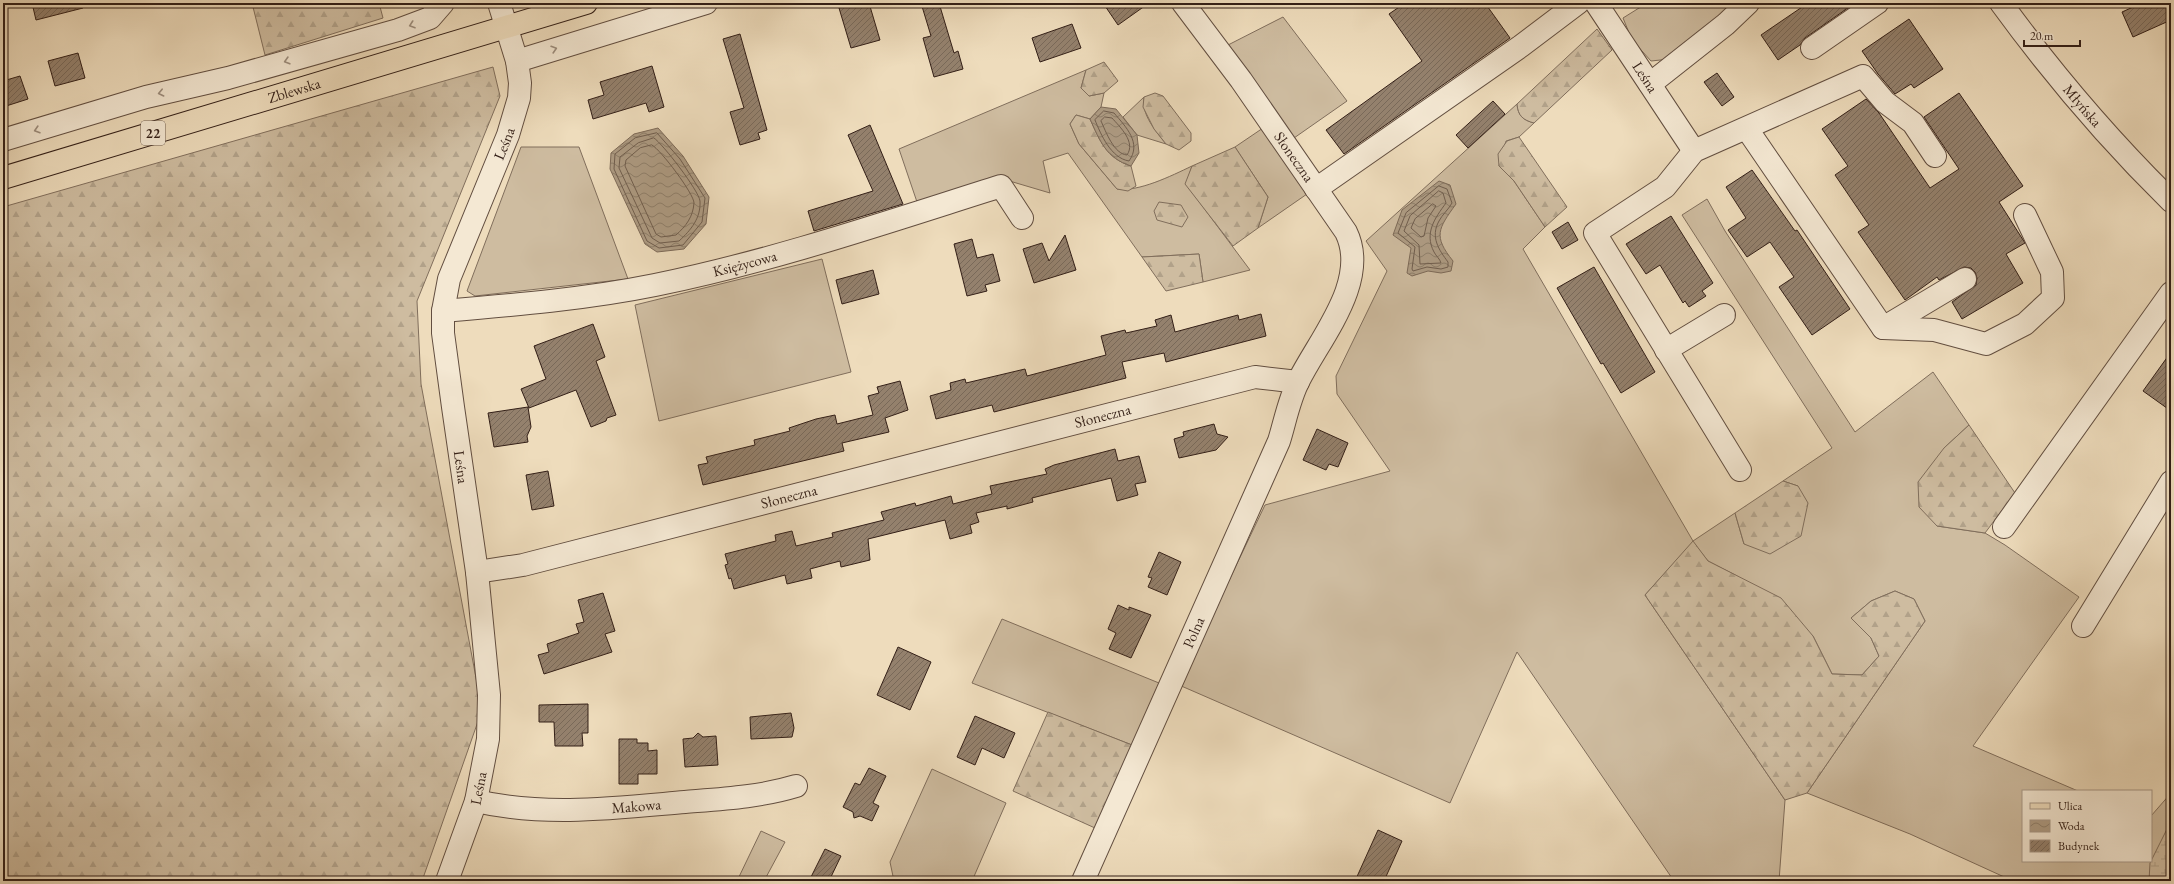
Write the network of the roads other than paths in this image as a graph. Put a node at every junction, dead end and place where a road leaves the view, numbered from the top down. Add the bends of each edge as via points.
1 (442, 3) edge
2 (500, 3) edge
3 (586, 3) edge
4 (706, 3) edge
5 (1183, 3) edge
6 (1578, 3) edge
7 (1596, 3) edge
8 (1748, 3) edge
9 (1877, 3) edge
10 (2001, 3) edge
11 (506, 27) junction
12 (1812, 48) dead end
13 (517, 61) junction
14 (1650, 84) junction
15 (1747, 129) junction
16 (3, 140) edge
17 (1694, 151) junction
18 (1935, 156) dead end
19 (3, 178) edge
20 (1316, 189) junction
21 (2171, 201) edge
22 (2025, 215) dead end
23 (1022, 218) dead end
24 (1965, 279) dead end
25 (2171, 293) edge
26 (443, 311) junction
27 (1724, 314) dead end
28 (1884, 328) junction
29 (1666, 350) junction
30 (1298, 382) junction
31 (1740, 470) dead end
32 (2171, 482) edge
33 (2004, 527) dead end
34 (477, 572) junction
35 (2083, 626) dead end
36 (796, 786) dead end
37 (476, 801) junction
38 (447, 881) edge
39 (1084, 881) edge

1 -> 16 street, Zblewska via 430,18 398,30 228,78 146,97
2 - 11 street, Leśna
3 - 11 main road, Zblewska / 22
13 -> 4 street
5 - 20 street, Słoneczna via 1241,80
6 - 20 street via 1521,46
7 - 14 street, Leśna
8 - 14 street via 1726,24
9 - 12 street
10 - 21 street, Młyńska via 2070,92 2130,161
11 - 13 street, Leśna
11 - 19 main road, Zblewska / 22
13 - 26 street, Leśna via 519,98 493,173 449,279
14 - 17 street, Leśna
15 - 17 street
15 - 18 street via 1863,76 1885,102 1913,123
15 - 28 street
17 - 29 street via 1665,187 1594,233
20 - 30 street, Słoneczna via 1346,232 1353,250 1353,263 1333,321
22 - 28 street via 2052,272 2053,298 2025,324 1986,344 1934,330
23 - 26 street, Księżycowa via 1001,186 783,254 655,285 532,303
24 - 28 street
25 - 33 street
26 - 34 street, Leśna via 443,333
27 - 29 street
29 - 31 street
30 - 34 street, Słoneczna via 1255,377 523,565
30 - 39 street, Polna via 1279,441
32 - 35 street
34 - 37 street, Leśna via 489,710 488,739
36 - 37 street, Makowa via 751,796 620,808 550,810 503,807
37 - 38 street, Leśna

